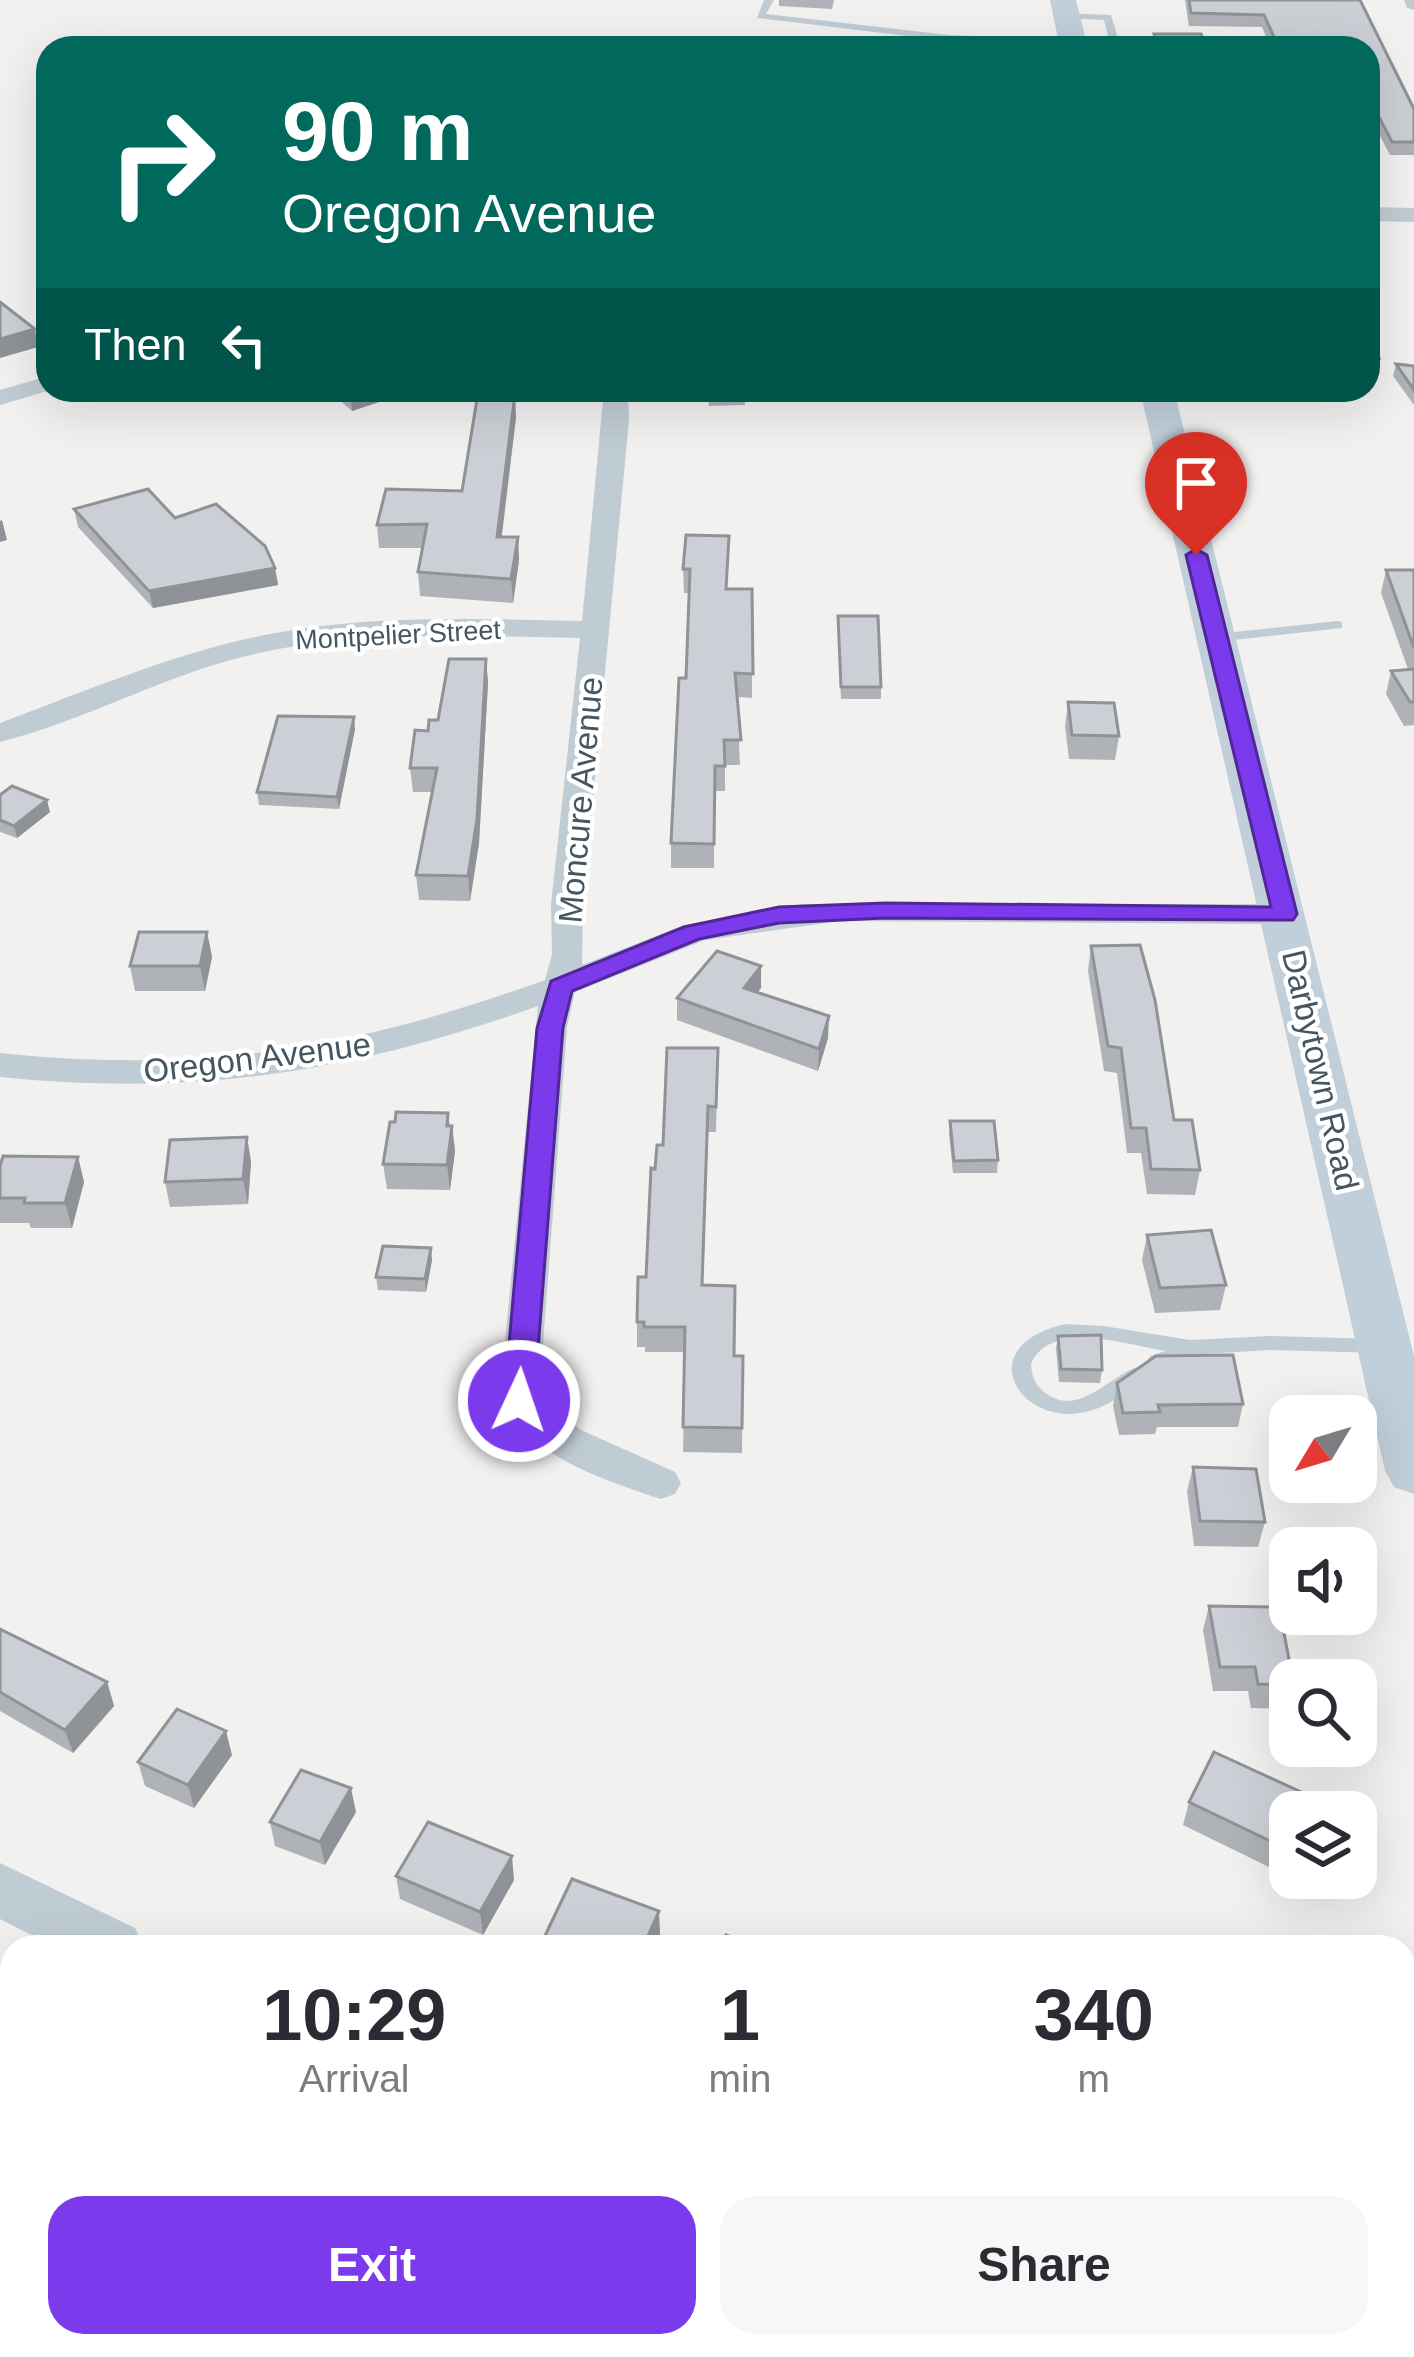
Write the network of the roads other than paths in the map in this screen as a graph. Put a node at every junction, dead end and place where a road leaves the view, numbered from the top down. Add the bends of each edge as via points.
1 (770, 0) edge
2 (1064, 7) edge
3 (932, 36) edge
4 (1113, 36) edge
5 (1380, 214) edge
6 (1414, 214) edge
7 (36, 387) edge
8 (0, 398) edge
9 (615, 402) edge
10 (1159, 402) edge
11 (1337, 625) dead end
12 (595, 630) junction
13 (1215, 638) junction
14 (0, 733) edge
15 (1285, 914) junction
16 (560, 986) junction
17 (0, 1065) edge
18 (1385, 1346) junction
19 (1204, 1347) junction
20 (1414, 1471) edge
21 (661, 1483) dead end
22 (0, 1890) edge
23 (90, 1935) edge

1 - 3 lane via 760,16
2 - 4 lane via 1108,17
5 - 6 street
7 - 8 street
9 - 12 street, Moncure Avenue
10 - 13 main road, Darbytown Road
11 - 13 lane
12 - 14 street, Montpelier Street via 401,629 273,642
12 - 16 street, Moncure Avenue
13 - 15 main road, Darbytown Road
15 - 16 street, Oregon Avenue via 779,915 693,932
15 - 18 main road, Darbytown Road
16 - 17 street, Oregon Avenue via 404,1039 295,1059 116,1073
16 - 21 street, Moncure Avenue via 519,1401 571,1446
18 - 19 lane
18 - 20 main road, Darbytown Road
19 - 19 lane via 1073,1333 1045,1336 1019,1363 1039,1400 1066,1409 1115,1391 1152,1362
22 - 23 street

